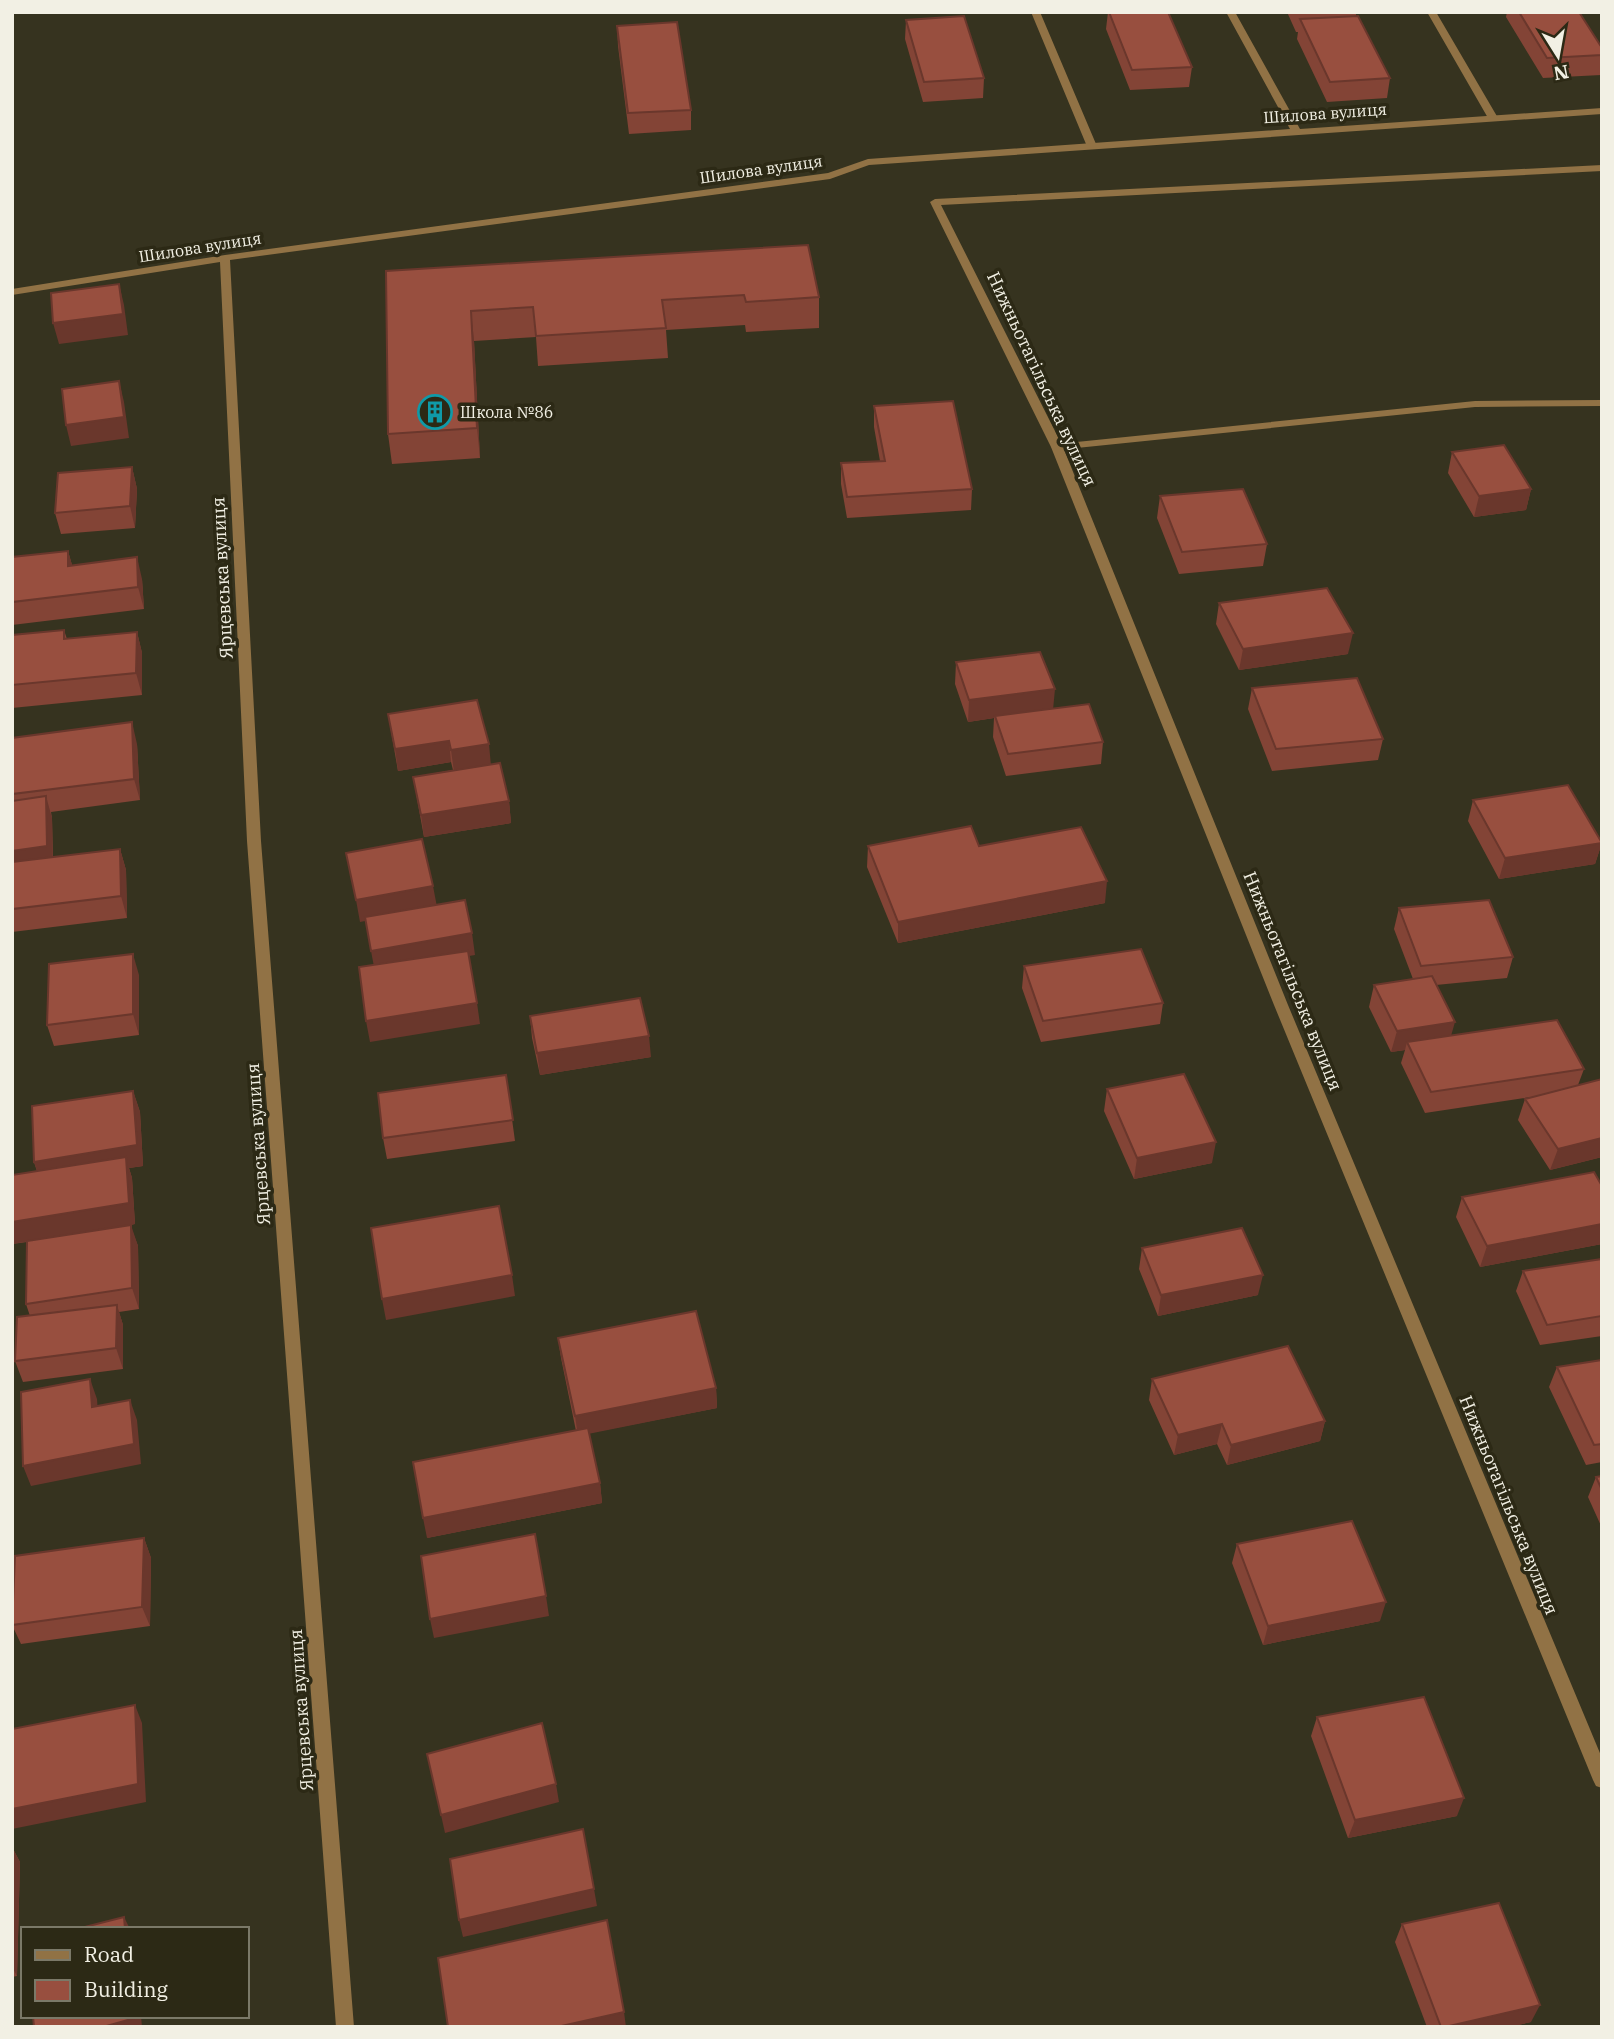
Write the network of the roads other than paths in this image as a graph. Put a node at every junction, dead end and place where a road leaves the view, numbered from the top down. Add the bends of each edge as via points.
1 (1035, 12) edge
2 (1230, 12) edge
3 (1431, 12) edge
4 (1602, 111) edge
5 (1493, 118) junction
6 (1296, 131) junction
7 (1091, 144) junction
8 (1602, 168) edge
9 (225, 258) junction
10 (12, 292) edge
11 (1602, 403) edge
12 (1057, 447) junction
13 (1602, 1780) edge
14 (345, 2027) edge

1 - 7 street
2 - 6 street
3 - 5 street
4 - 5 street, Шилова вулиця
5 - 6 street, Шилова вулиця
6 - 7 street, Шилова вулиця
7 - 9 street, Шилова вулиця via 868,162 831,176
8 - 12 street, Нижньотагільська вулиця via 935,202
9 - 10 street, Шилова вулиця
9 - 14 street, Ярцевська вулиця via 254,841
11 - 12 street via 1475,404
12 - 13 street, Нижньотагільська вулиця via 1281,1005

